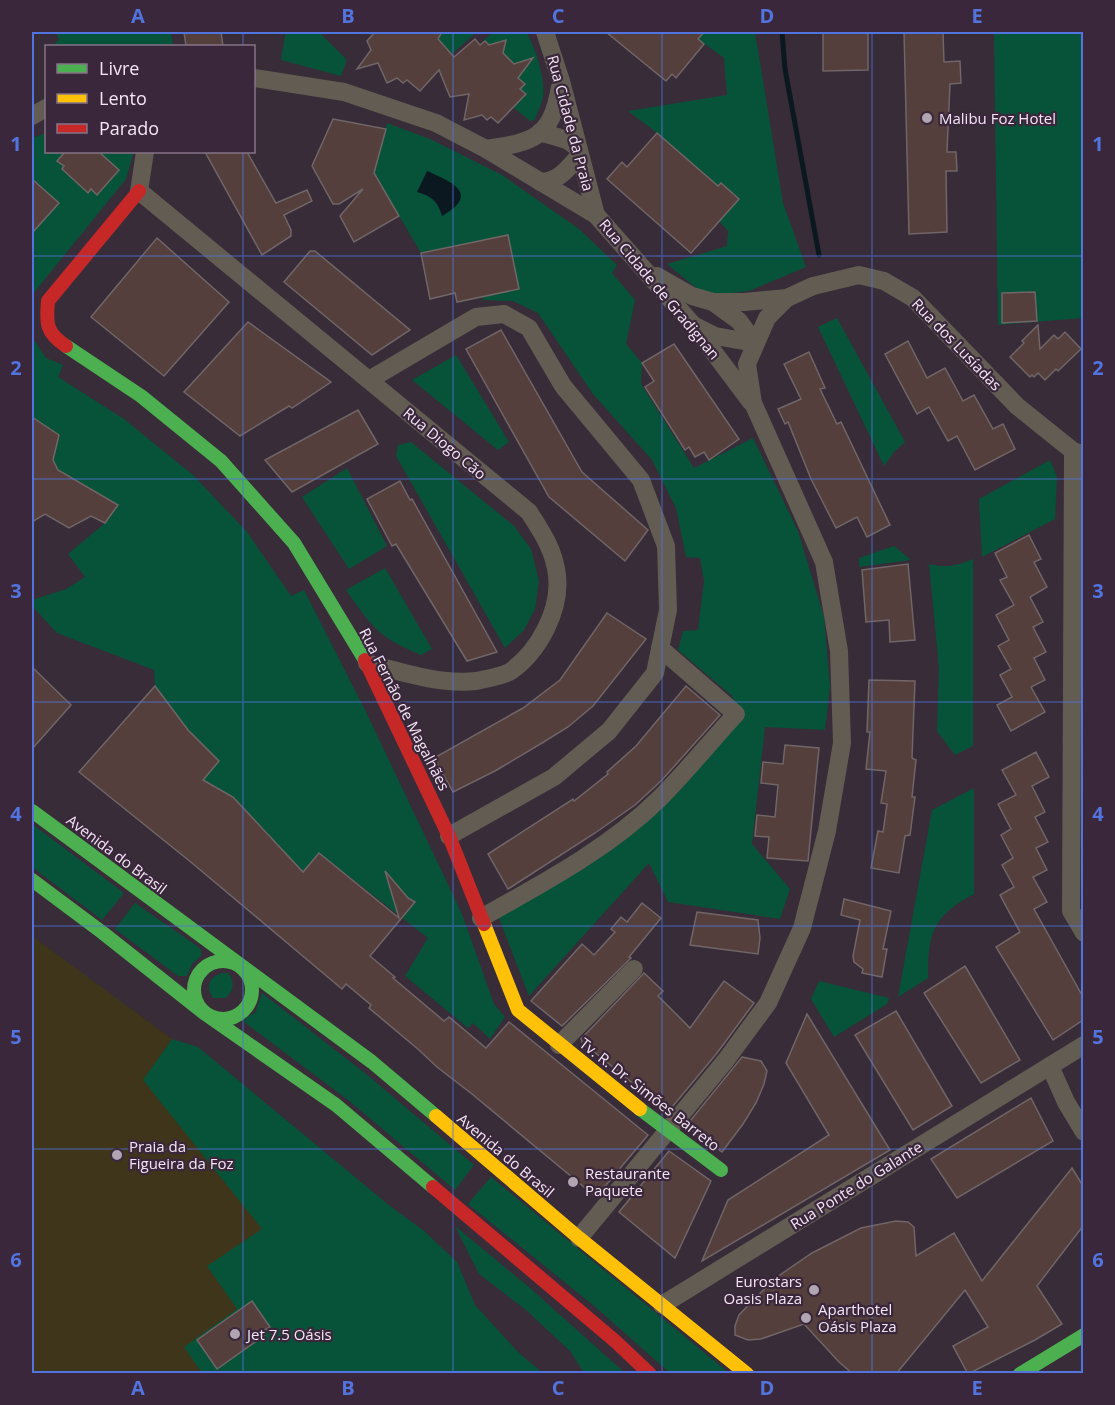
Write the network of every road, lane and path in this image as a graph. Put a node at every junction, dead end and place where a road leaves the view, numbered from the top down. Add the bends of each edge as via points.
1 (545, 32) edge
2 (255, 78) edge
3 (561, 81) junction
4 (535, 136) junction
5 (486, 149) junction
6 (579, 151) junction
7 (145, 153) edge
8 (536, 179) junction
9 (139, 191) junction
10 (596, 215) junction
11 (645, 270) junction
12 (787, 298) junction
13 (713, 302) junction
14 (694, 326) junction
15 (755, 343) junction
16 (369, 380) junction
17 (753, 404) junction
18 (1078, 453) edge
19 (660, 648) junction
20 (367, 663) junction
21 (32, 811) edge
22 (449, 836) junction
23 (32, 880) edge
24 (481, 918) junction
25 (1083, 933) edge
26 (240, 966) junction
27 (634, 969) dead end
28 (204, 1013) junction
29 (559, 1045) junction
30 (1083, 1045) edge
31 (1050, 1066) junction
32 (667, 1131) junction
33 (1083, 1132) edge
34 (721, 1170) dead end
35 (579, 1238) junction
36 (662, 1305) junction
37 (1083, 1335) edge
38 (650, 1374) edge
39 (747, 1374) edge
40 (1020, 1374) edge

1 - 3 street, Rua Cidade da Praia
2 - 5 street, Rua Cidade de Gradignan via 344,92 436,123
3 - 4 street via 557,107
3 - 6 street, Rua Cidade da Praia
4 - 5 street
4 - 6 street via 567,140
4 - 8 street via 525,155
5 - 8 street, Rua Cidade de Gradignan
6 - 8 street via 561,175 548,182
6 - 10 street, Rua Cidade da Praia
7 - 9 street
8 - 10 street, Rua Cidade de Gradignan
9 - 16 street, Rua Diogo Cão
9 - 20 main road, Rua Fernão de Magalhães via 48,301 46,324 57,340 141,396 221,461 294,543
10 - 11 street, Rua Cidade de Gradignan
11 - 13 street, Rua dos Lusíadas via 692,296
11 - 14 street, Rua Cidade de Gradignan
12 - 13 street, Rua dos Lusíadas
12 - 15 street via 767,318
12 - 18 street, Rua dos Lusíadas via 813,286 859,275 884,280 913,297 1017,406
13 - 15 street via 739,321
14 - 15 street via 715,336
14 - 17 street, Rua Cidade de Gradignan
15 - 17 street via 747,364
16 - 19 street via 476,317 504,314 529,328 563,386 641,480 666,546 668,610
16 - 20 street, Rua Diogo Cão via 529,512 549,541 557,576 554,609 537,645 510,672 475,681 428,679
17 - 32 street via 824,556 839,651 842,743 827,831 802,928 768,1003
18 - 25 street via 1071,911
19 - 22 street via 655,673 609,731 554,777
19 - 24 street via 736,714 658,799 617,834 581,860
20 - 22 main road, Rua Fernão de Magalhães
21 - 26 main road, Avenida do Brasil
22 - 24 main road, Rua Fernão de Magalhães
23 - 28 main road
24 - 29 main road, Rua Fernão de Magalhães via 518,1010
26 - 28 main road via 214,962 199,973 194,992
26 - 28 main road via 252,987 248,1004 228,1018
26 - 35 main road, Avenida do Brasil via 372,1062
27 - 29 street
28 - 38 main road via 336,1105
29 - 32 main road, Tv. R. Dr. Simões Barreto
30 - 31 street, Rua Ponte do Galante
31 - 33 street
31 - 36 street, Rua Ponte do Galante
32 - 34 main road, Tv. R. Dr. Simões Barreto
32 - 35 street
35 - 36 main road, Avenida do Brasil
36 - 39 main road, Avenida do Brasil
37 - 40 main road

